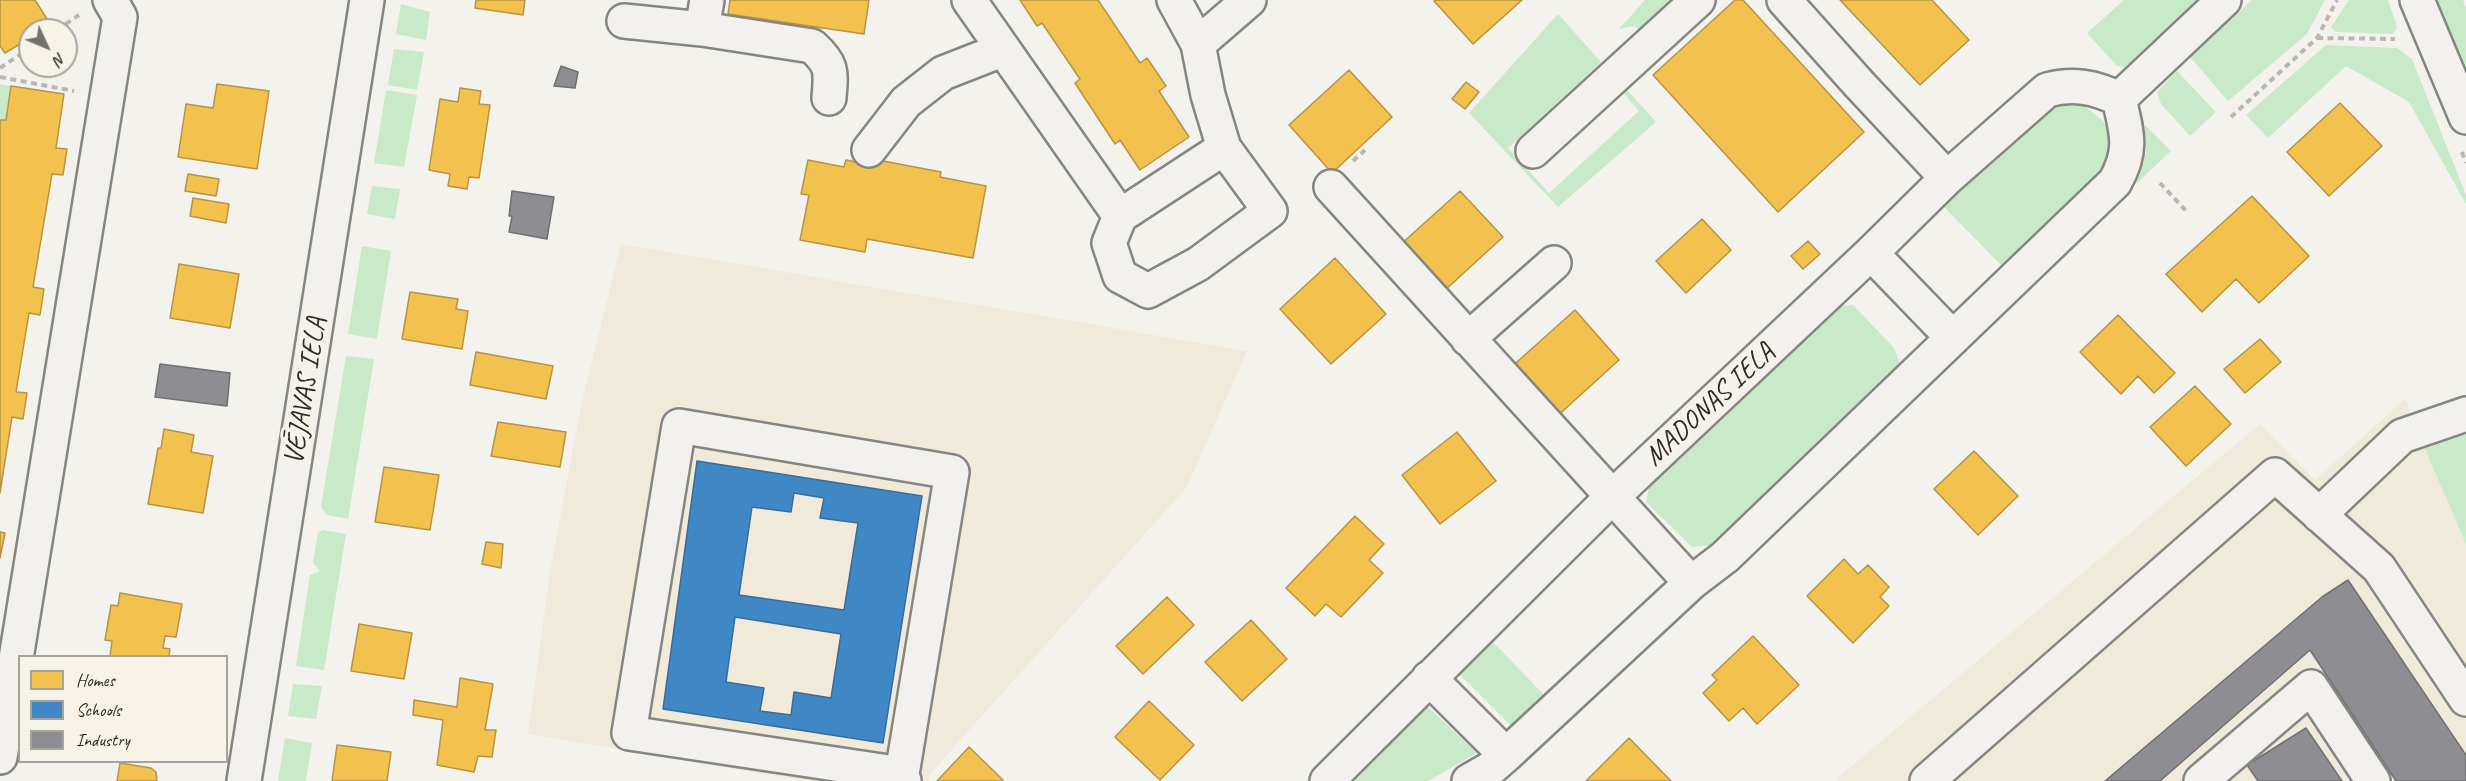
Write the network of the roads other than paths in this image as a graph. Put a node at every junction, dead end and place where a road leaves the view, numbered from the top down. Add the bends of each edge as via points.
1 (110, 0) edge
2 (367, 0) edge
3 (969, 0) edge
4 (1174, 0) edge
5 (1249, 0) edge
6 (1698, 0) edge
7 (1784, 0) edge
8 (2224, 0) edge
9 (2417, 0) edge
10 (705, 15) edge
11 (624, 21) dead end
12 (1198, 44) junction
13 (1002, 50) junction
14 (829, 98) dead end
15 (2119, 99) junction
16 (2466, 117) edge
17 (1224, 147) junction
18 (869, 150) dead end
19 (1533, 151) dead end
20 (1947, 178) junction
21 (1331, 187) dead end
22 (1120, 216) junction
23 (1871, 252) junction
24 (1554, 263) dead end
25 (1953, 338) junction
26 (1468, 339) junction
27 (2466, 414) edge
28 (1611, 498) junction
29 (2319, 515) junction
30 (1691, 583) junction
31 (1429, 678) junction
32 (2466, 699) edge
33 (1506, 754) junction
34 (0, 757) edge
35 (2218, 775) edge
36 (903, 778) edge
37 (244, 781) edge
38 (1327, 781) edge
39 (1469, 781) edge
40 (1927, 781) edge
41 (2373, 781) edge

1 - 34 street via 120,17
2 - 37 street, VĒJAVAS IELA
3 - 13 street
4 - 12 street
5 - 12 street
6 - 19 street
7 - 20 street
8 - 15 street
9 - 16 street
10 - 11 street
10 - 14 street via 812,46 825,58 831,71
12 - 17 street
13 - 18 street via 943,73 906,102
13 - 22 street
15 - 20 street, MADONAS IELA via 2081,86 2047,90
15 - 25 street via 2128,143 2124,165 2115,182
17 - 22 street
17 - 22 street via 1270,211 1198,264 1148,291 1119,276 1109,243
20 - 23 street, MADONAS IELA
21 - 26 street
23 - 25 street
23 - 28 street, MADONAS IELA
24 - 26 street
25 - 30 street via 1725,557
26 - 28 street
27 - 29 street via 2402,436
28 - 30 street
28 - 31 street, MADONAS IELA
29 - 32 street via 2379,568
29 - 40 street via 2275,475
30 - 33 street
31 - 33 street
31 - 38 street, MADONAS IELA
33 - 39 street
35 - 41 street via 2311,687
36 - 36 street via 629,733 679,426 952,472

